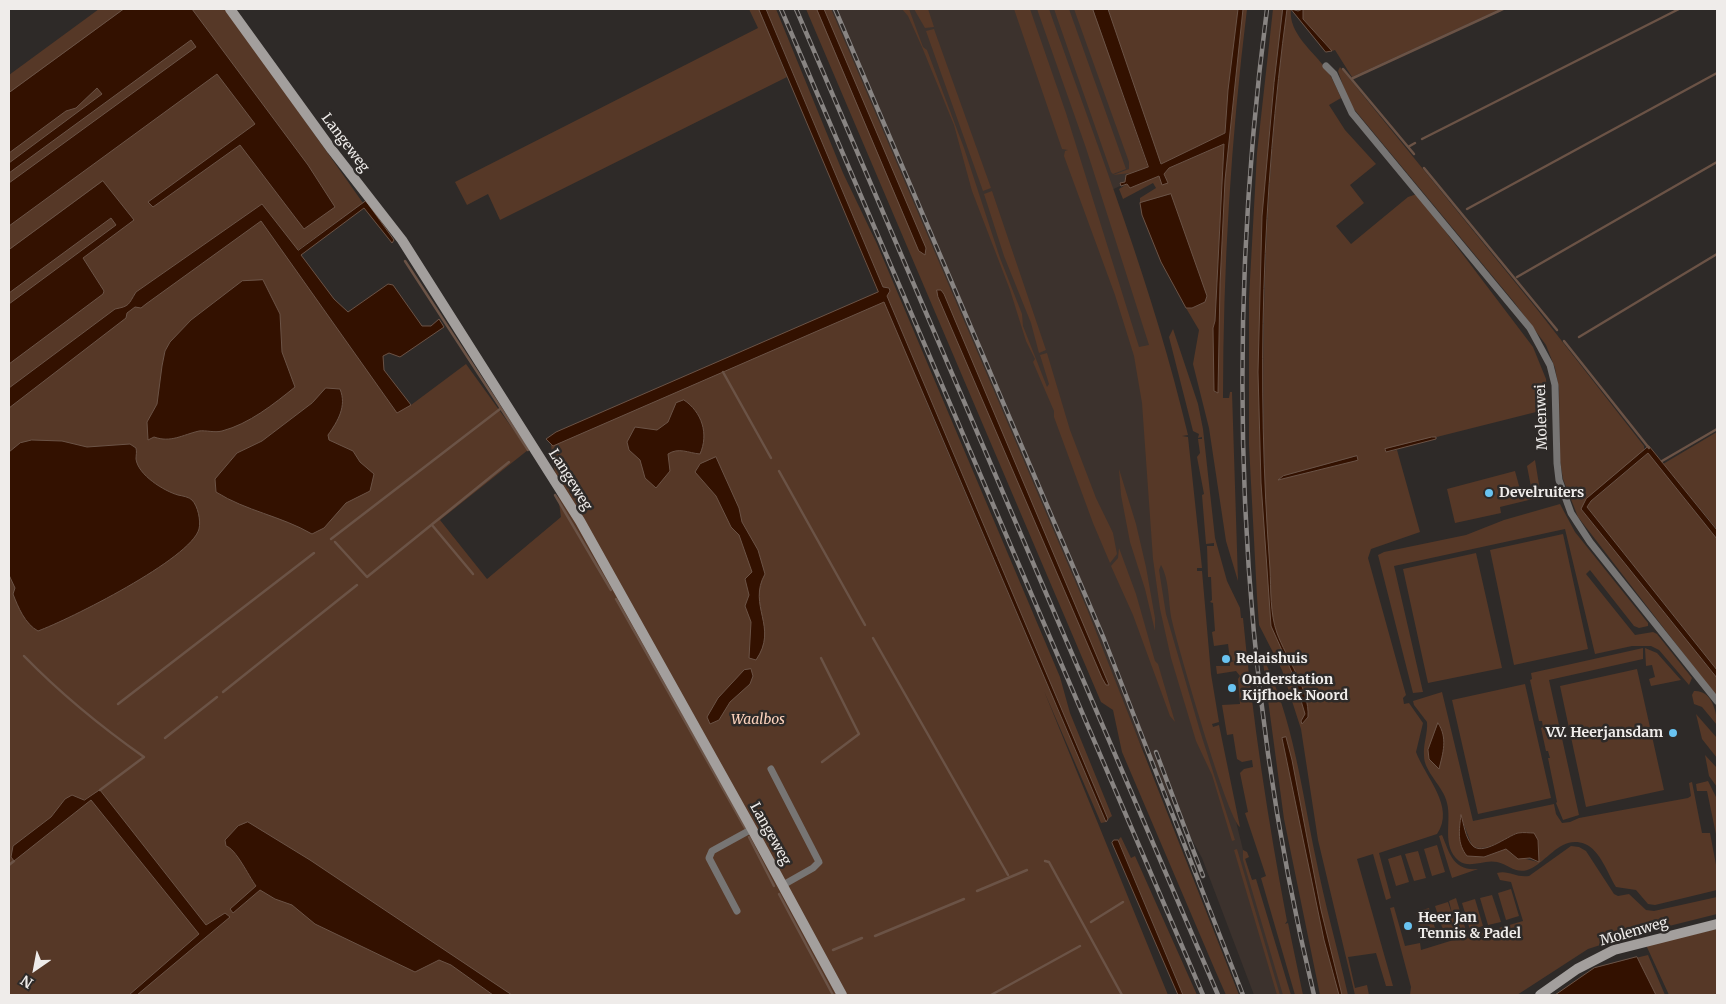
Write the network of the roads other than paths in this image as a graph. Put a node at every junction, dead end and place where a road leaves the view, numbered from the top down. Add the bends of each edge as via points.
1 (230, 9) edge
2 (1326, 66) dead end
3 (1717, 701) edge
4 (771, 769) dead end
5 (752, 829) junction
6 (782, 885) junction
7 (737, 911) dead end
8 (1717, 924) edge
9 (842, 995) edge
10 (1540, 995) edge

1 - 5 main road, Langeweg via 412,256 580,521
2 - 3 street, Molenwei via 1334,74 1352,112 1534,335 1550,365 1555,385 1556,463 1571,513 1590,542
4 - 6 street via 819,862
5 - 6 main road, Langeweg
5 - 7 street via 712,851 710,858
6 - 9 main road, Langeweg
8 - 10 main road, Molenweg via 1614,950 1576,969

